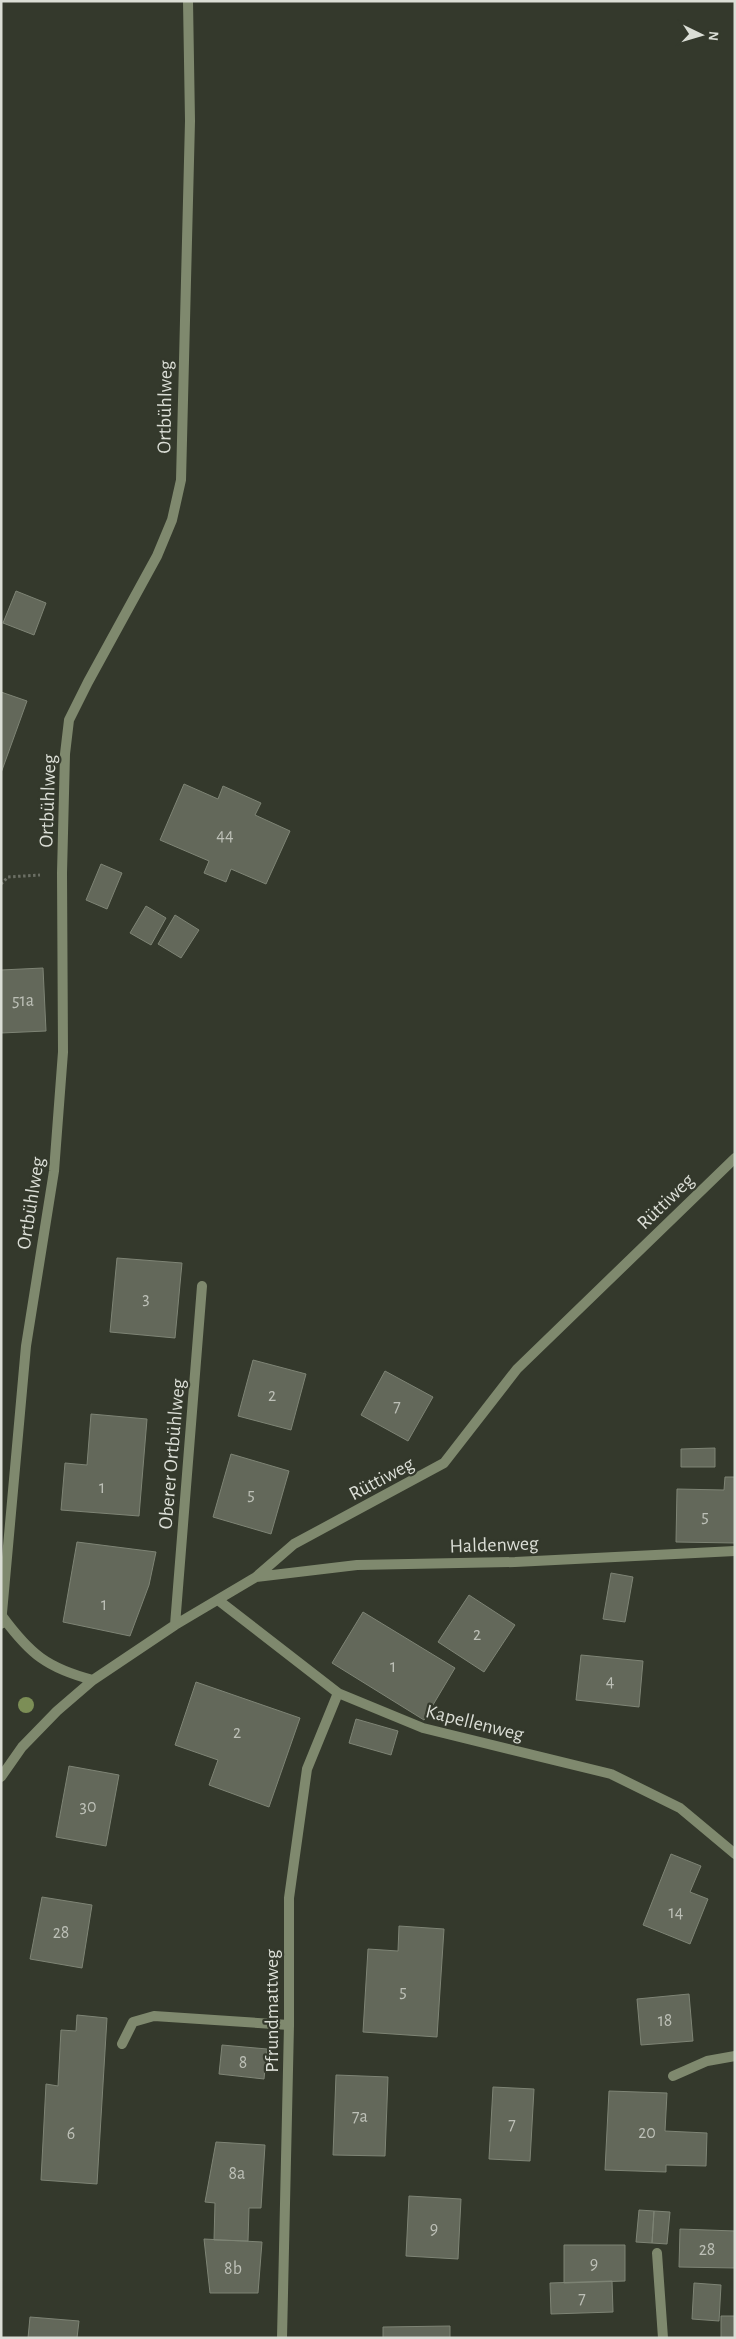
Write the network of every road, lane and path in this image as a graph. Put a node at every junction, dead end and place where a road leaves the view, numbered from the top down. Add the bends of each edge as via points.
1 (188, 1) edge
2 (62, 873) junction
3 (1, 884) edge
4 (735, 1158) edge
5 (202, 1286) dead end
6 (735, 1551) edge
7 (256, 1577) junction
8 (218, 1600) junction
9 (2, 1620) edge
10 (175, 1625) junction
11 (93, 1680) junction
12 (338, 1693) junction
13 (1, 1777) edge
14 (735, 1854) edge
15 (289, 2025) junction
16 (122, 2044) dead end
17 (735, 2056) edge
18 (673, 2076) dead end
19 (657, 2253) dead end
20 (282, 2338) edge
21 (662, 2338) edge

1 - 2 street, Ortbühlweg via 190,121 181,480 172,520 157,556 69,720
2 - 3 path via 8,878
2 - 9 street, Ortbühlweg via 63,1052 54,1171 26,1346
4 - 7 street, Rüttiweg via 517,1369 444,1463 294,1544
5 - 10 street, Oberer Ortbühlweg
6 - 7 street, Haldenweg via 515,1562 357,1565
7 - 8 street, Rüttiweg
8 - 10 street, Rüttiweg
8 - 12 street, Kapellenweg
9 - 11 street via 36,1656 61,1671
10 - 11 street, Rüttiweg
11 - 13 street, Rüttiweg via 22,1747
12 - 14 street, Kapellenweg via 423,1728 611,1774 680,1808
12 - 15 street, Pfrundmattweg via 307,1769 288,1898
15 - 16 street via 154,2016 133,2022
15 - 20 street, Pfrundmattweg
17 - 18 street via 707,2061
19 - 21 street

